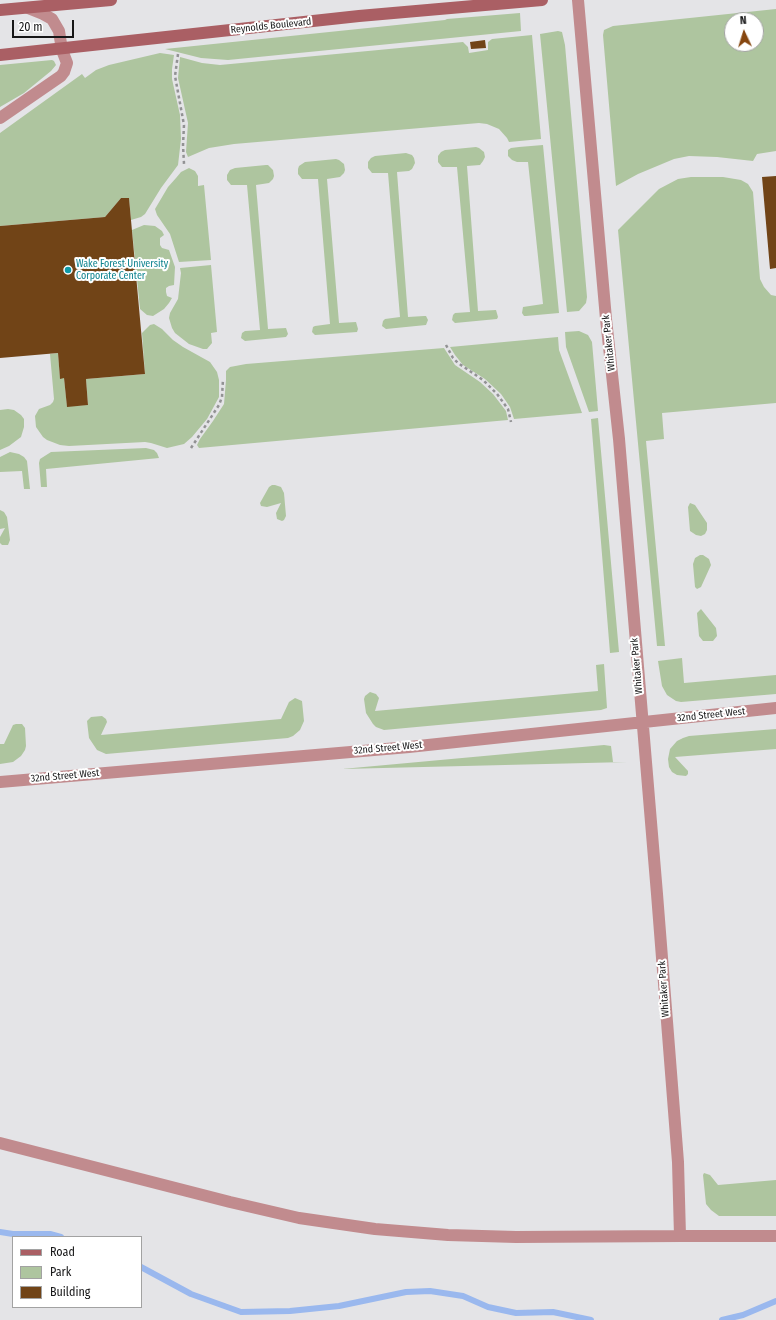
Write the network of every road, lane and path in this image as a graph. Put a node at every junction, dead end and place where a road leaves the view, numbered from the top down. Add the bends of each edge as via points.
1 (111, 0) edge
2 (542, 0) edge
3 (578, 0) edge
4 (28, 8) junction
5 (0, 10) edge
6 (62, 50) junction
7 (178, 54) dead end
8 (0, 55) edge
9 (0, 118) edge
10 (184, 164) dead end
11 (446, 345) dead end
12 (223, 379) dead end
13 (511, 422) dead end
14 (191, 448) dead end
15 (776, 708) edge
16 (642, 722) junction
17 (0, 782) edge
18 (0, 1143) edge
19 (680, 1236) junction
20 (776, 1236) edge

1 - 4 main road
2 - 6 main road, Reynolds Boulevard via 352,17
3 - 16 lane, Whitaker Park via 619,439
4 - 5 main road
4 - 6 lane via 52,19 59,31
6 - 8 main road, Reynolds Boulevard
6 - 9 lane via 67,64 61,76
7 - 10 path via 175,76 184,126
11 - 13 path via 453,358 483,380 500,398 508,409
12 - 14 path via 219,405
15 - 16 lane, 32nd Street West
16 - 17 lane, 32nd Street West via 409,747
16 - 19 lane, Whitaker Park via 677,1147
18 - 19 lane via 299,1218 375,1229 516,1237
19 - 20 lane

